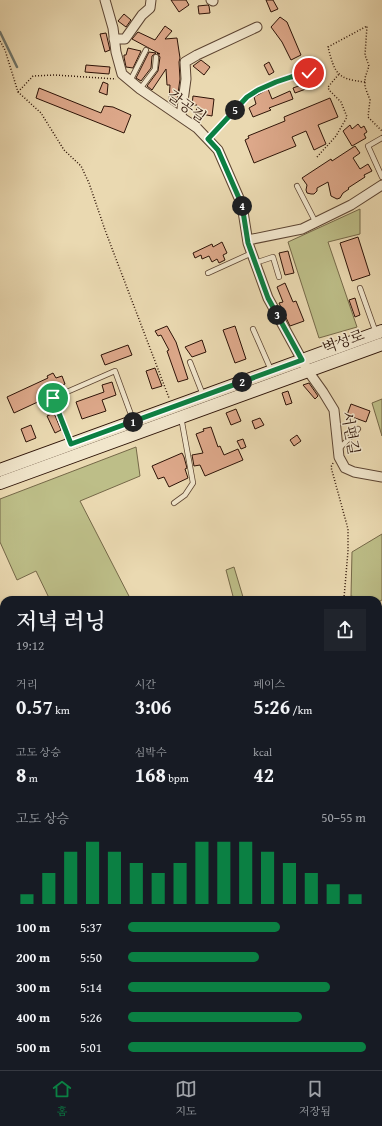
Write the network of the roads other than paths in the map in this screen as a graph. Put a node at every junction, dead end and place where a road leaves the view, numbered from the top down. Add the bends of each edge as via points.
1 (106, 0) edge
2 (151, 0) edge
3 (257, 27) dead end
4 (114, 39) junction
5 (146, 50) dead end
6 (156, 57) dead end
7 (309, 73) dead end
8 (130, 81) junction
9 (140, 89) junction
10 (181, 116) junction
11 (382, 138) edge
12 (208, 139) junction
13 (382, 177) edge
14 (382, 185) edge
15 (297, 186) dead end
16 (316, 223) junction
17 (248, 240) junction
18 (252, 253) junction
19 (255, 263) junction
20 (208, 273) dead end
21 (279, 277) dead end
22 (360, 288) dead end
23 (253, 329) dead end
24 (379, 332) edge
25 (382, 344) edge
26 (302, 360) junction
27 (190, 362) dead end
28 (272, 371) junction
29 (308, 371) junction
30 (203, 396) junction
31 (181, 417) junction
32 (133, 422) junction
33 (358, 429) dead end
34 (71, 444) junction
35 (338, 450) junction
36 (0, 470) edge
37 (382, 477) edge
38 (0, 483) edge
39 (174, 503) dead end

1 - 4 street, 갈공길
2 - 4 street via 150,8 125,39
3 - 10 street via 185,62 186,79
4 - 8 street, 갈공길 via 122,74
5 - 8 lane
6 - 9 lane via 155,69
7 - 12 lane via 276,82 247,97
8 - 9 street, 갈공길
9 - 10 street, 갈공길
10 - 12 street, 갈공길
11 - 13 lane via 368,146
12 - 17 street, 갈공길 via 218,150 242,205
14 - 16 street
15 - 16 lane
16 - 17 street via 302,229
17 - 18 street, 갈공길
18 - 19 street, 갈공길
18 - 20 lane
19 - 21 lane via 273,256
19 - 26 street, 갈공길 via 268,298
22 - 24 lane
23 - 28 lane
24 - 26 main road, 벽성로
25 - 29 main road, 벽성로
26 - 28 main road, 벽성로
26 - 29 street, 갈공길
27 - 30 lane
28 - 30 main road, 벽성로
29 - 31 main road, 벽성로
29 - 35 street, 서편길 via 334,410
30 - 32 main road, 벽성로
31 - 38 main road, 벽성로
31 - 39 lane via 193,482 185,495
32 - 34 main road, 벽성로
32 - 34 lane via 115,371 53,398
33 - 35 lane
34 - 36 main road, 벽성로
35 - 37 street, 서편길 via 345,468

